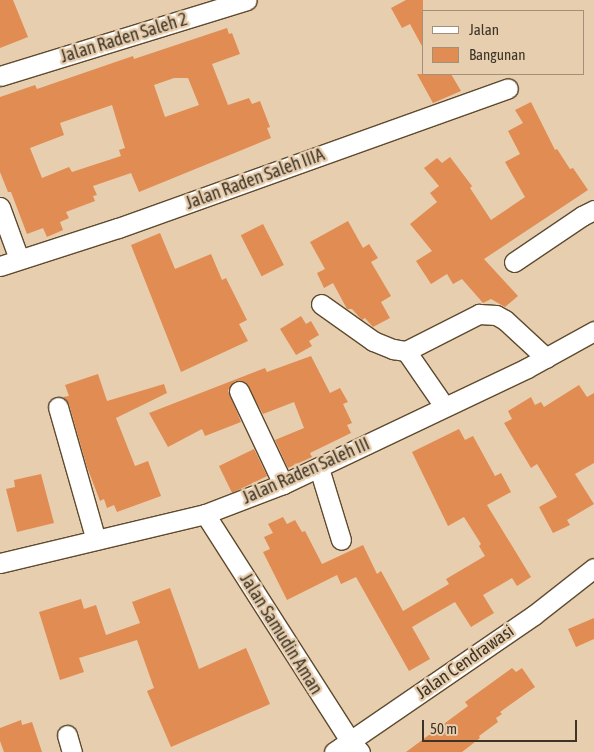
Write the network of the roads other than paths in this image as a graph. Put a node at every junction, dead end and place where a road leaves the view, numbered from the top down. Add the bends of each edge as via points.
1 (247, 0) edge
2 (0, 76) edge
3 (508, 88) dead end
4 (0, 207) edge
5 (594, 210) edge
6 (19, 259) junction
7 (514, 262) dead end
8 (0, 266) edge
9 (321, 304) dead end
10 (594, 331) edge
11 (406, 351) junction
12 (546, 358) junction
13 (239, 391) dead end
14 (444, 406) junction
15 (58, 407) dead end
16 (319, 468) junction
17 (283, 484) junction
18 (205, 514) junction
19 (96, 540) junction
20 (342, 540) dead end
21 (0, 563) edge
22 (594, 568) edge
23 (355, 747) edge
24 (334, 752) edge

1 - 2 street, Jalan Raden Saleh 2
3 - 6 street, Jalan Raden Saleh IIIA via 118,228
4 - 6 street
5 - 7 street
6 - 8 street, Jalan Raden Saleh IIIA
9 - 11 street via 373,341
10 - 12 street, Jalan Raden Saleh III
11 - 12 street via 478,314 489,314 506,320
11 - 14 street
12 - 14 street, Jalan Raden Saleh III
13 - 17 street
14 - 16 street, Jalan Raden Saleh III
15 - 19 street
16 - 17 street, Jalan Raden Saleh III
16 - 20 street
17 - 18 street, Jalan Raden Saleh III
18 - 19 street, Jalan Raden Saleh III
18 - 23 street, Jalan Samudin Aman
19 - 21 street, Jalan Raden Saleh III
22 - 23 street, Jalan Cendrawasi
23 - 24 street, Jalan Cendrawasi

